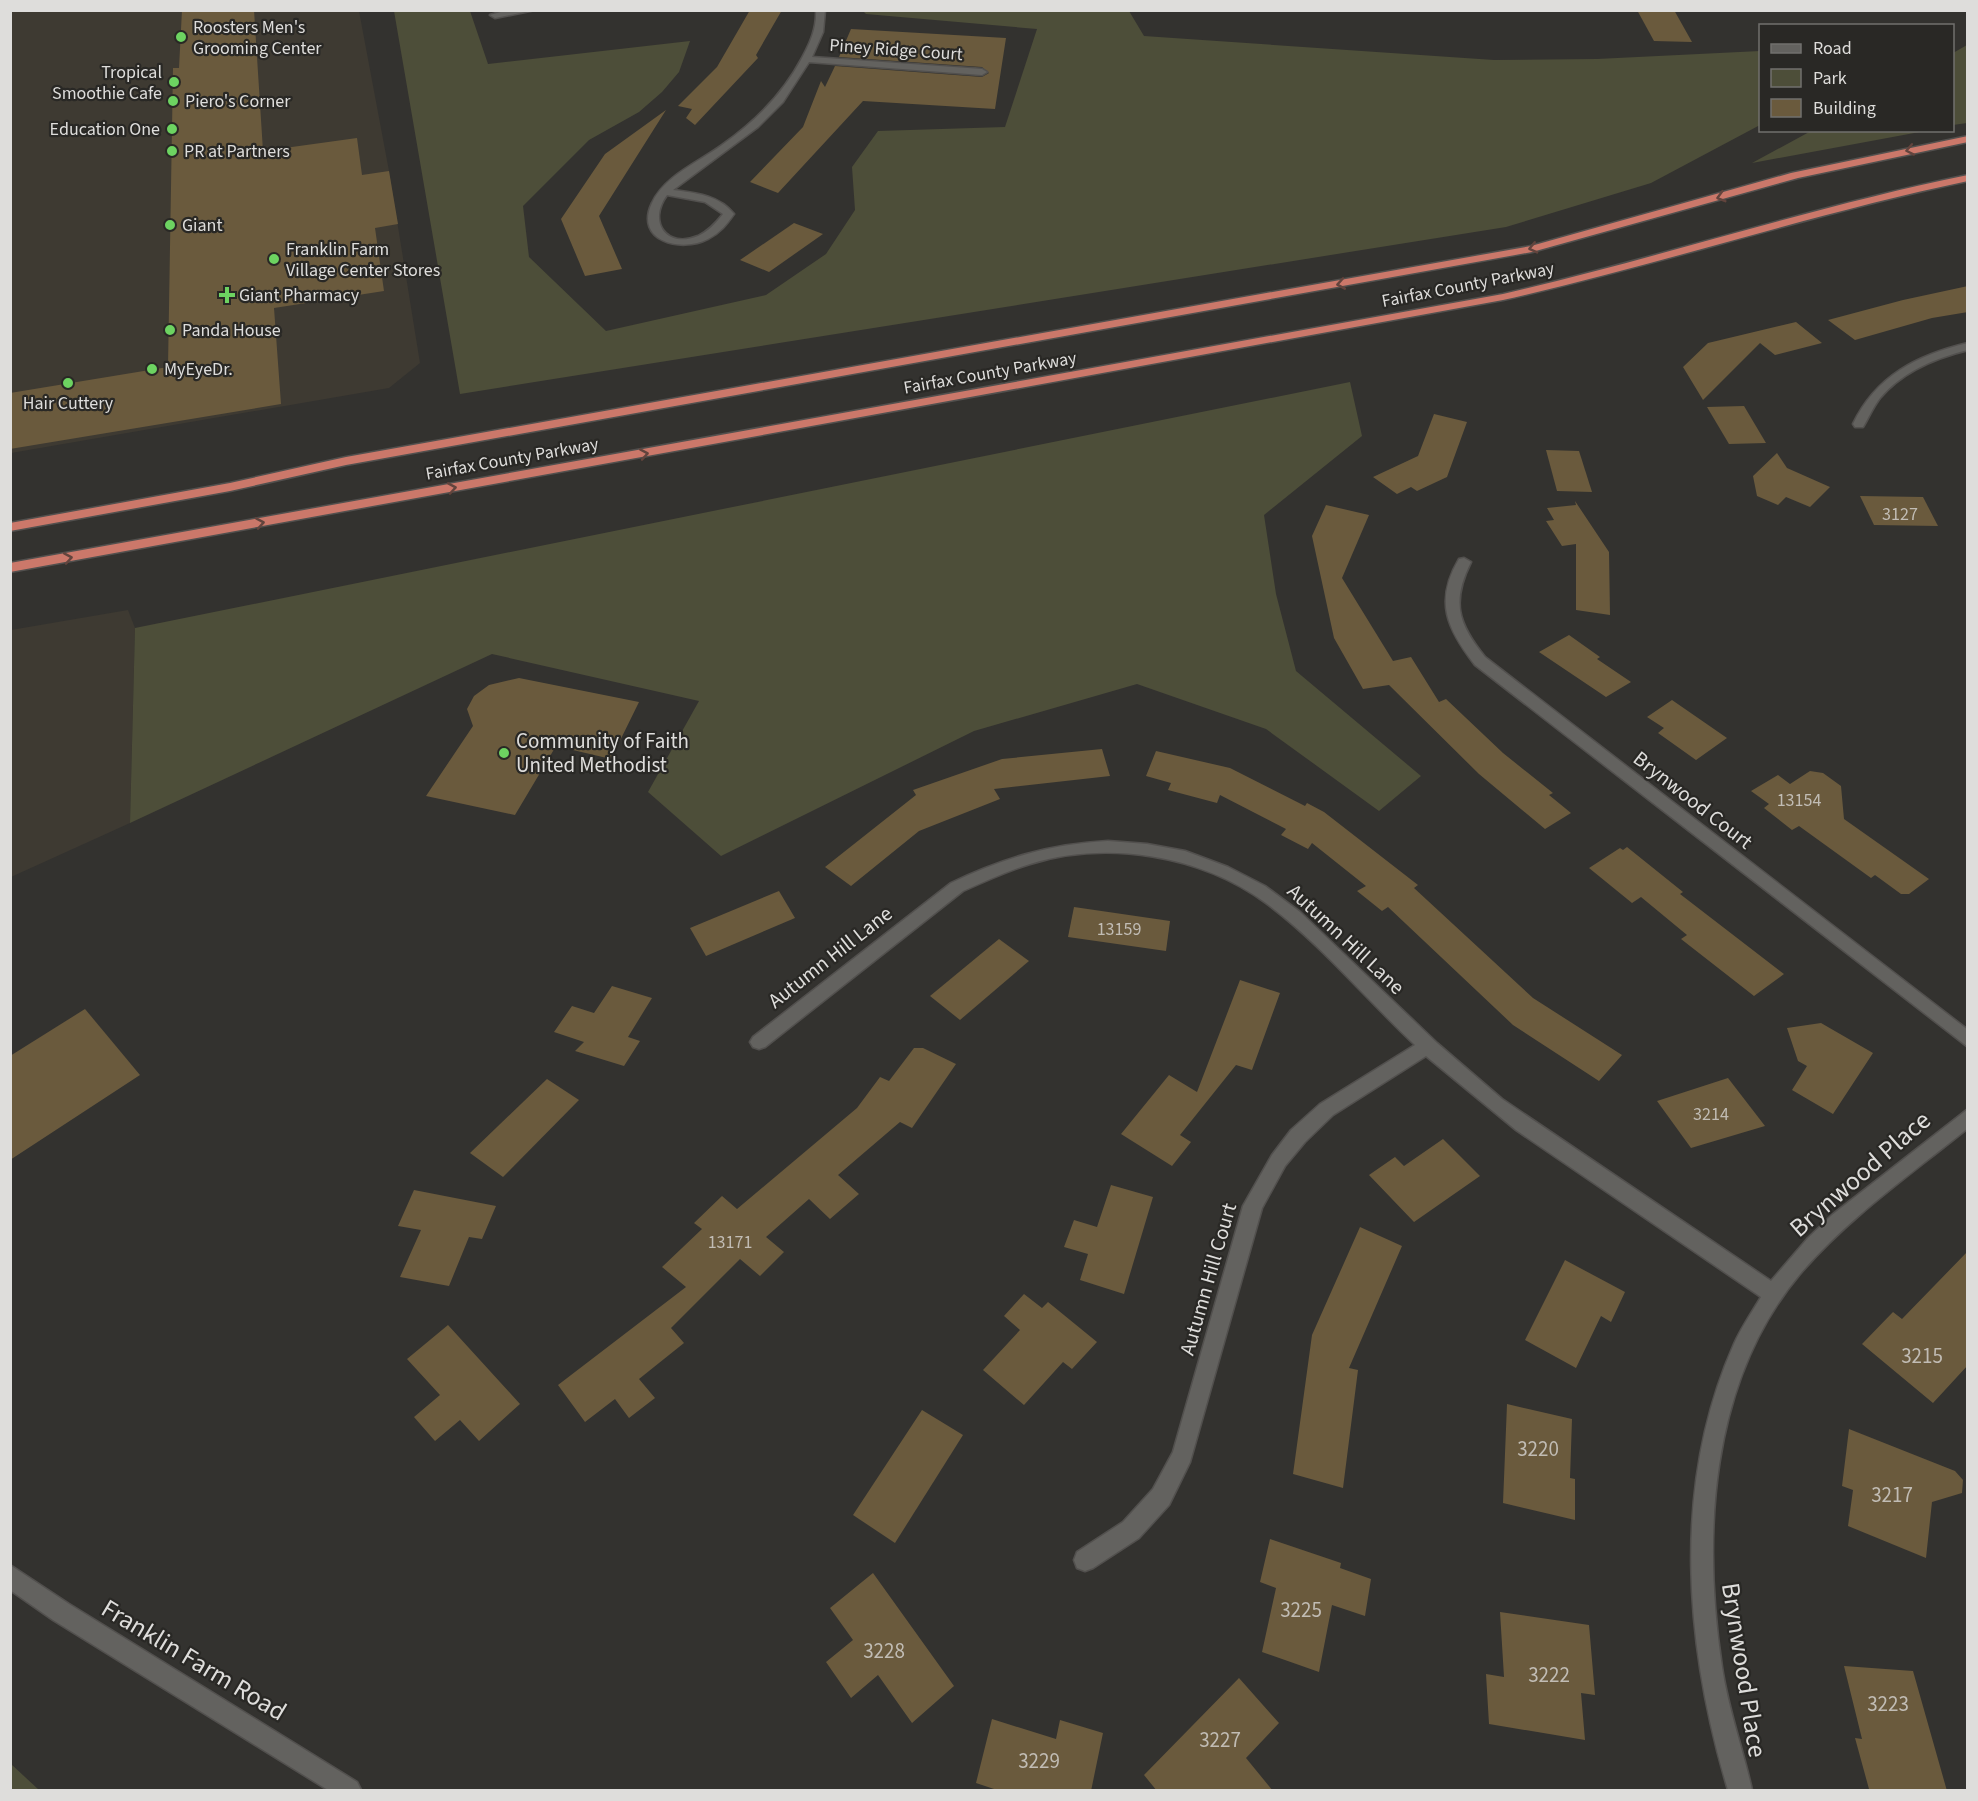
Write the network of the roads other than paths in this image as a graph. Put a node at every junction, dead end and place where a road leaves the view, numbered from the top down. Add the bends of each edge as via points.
1 (531, 10) edge
2 (820, 10) edge
3 (495, 15) dead end
4 (806, 59) junction
5 (982, 72) dead end
6 (1968, 139) edge
7 (1968, 178) edge
8 (665, 192) junction
9 (1968, 346) edge
10 (1859, 424) dead end
11 (10, 527) edge
12 (1464, 562) dead end
13 (10, 568) edge
14 (1968, 1040) edge
15 (759, 1042) dead end
16 (1427, 1046) junction
17 (1968, 1117) edge
18 (1773, 1294) junction
19 (1085, 1560) dead end
20 (10, 1576) edge
21 (349, 1791) edge
22 (1740, 1791) edge

1 - 3 street
2 - 4 street via 819,32
4 - 5 street, Piney Ridge Court
4 - 8 street via 771,111
6 -> 11 highway, Fairfax County Parkway via 1795,176 1508,254 588,417
13 -> 7 highway, Fairfax County Parkway via 1503,297 1640,265 1842,205
8 - 8 street via 654,211 654,226 669,240 681,243 703,238 729,214 714,202
9 - 10 street via 1927,359 1900,374 1879,391
12 - 14 street, Brynwood Court via 1450,599 1465,644 1480,661
15 - 16 street, Autumn Hill Lane via 965,882 1025,856 1076,847 1115,846 1154,850 1196,862 1259,891 1292,914
16 - 18 street, Autumn Hill Lane via 1485,1096
16 - 19 street, Autumn Hill Court via 1326,1111 1298,1136 1271,1172 1253,1206 1183,1455 1161,1497 1131,1530
17 - 18 street, Brynwood Place via 1824,1234
18 - 22 street, Brynwood Place via 1741,1350 1725,1395 1704,1491 1701,1573 1712,1671
20 - 21 street, Franklin Farm Road via 61,1612

